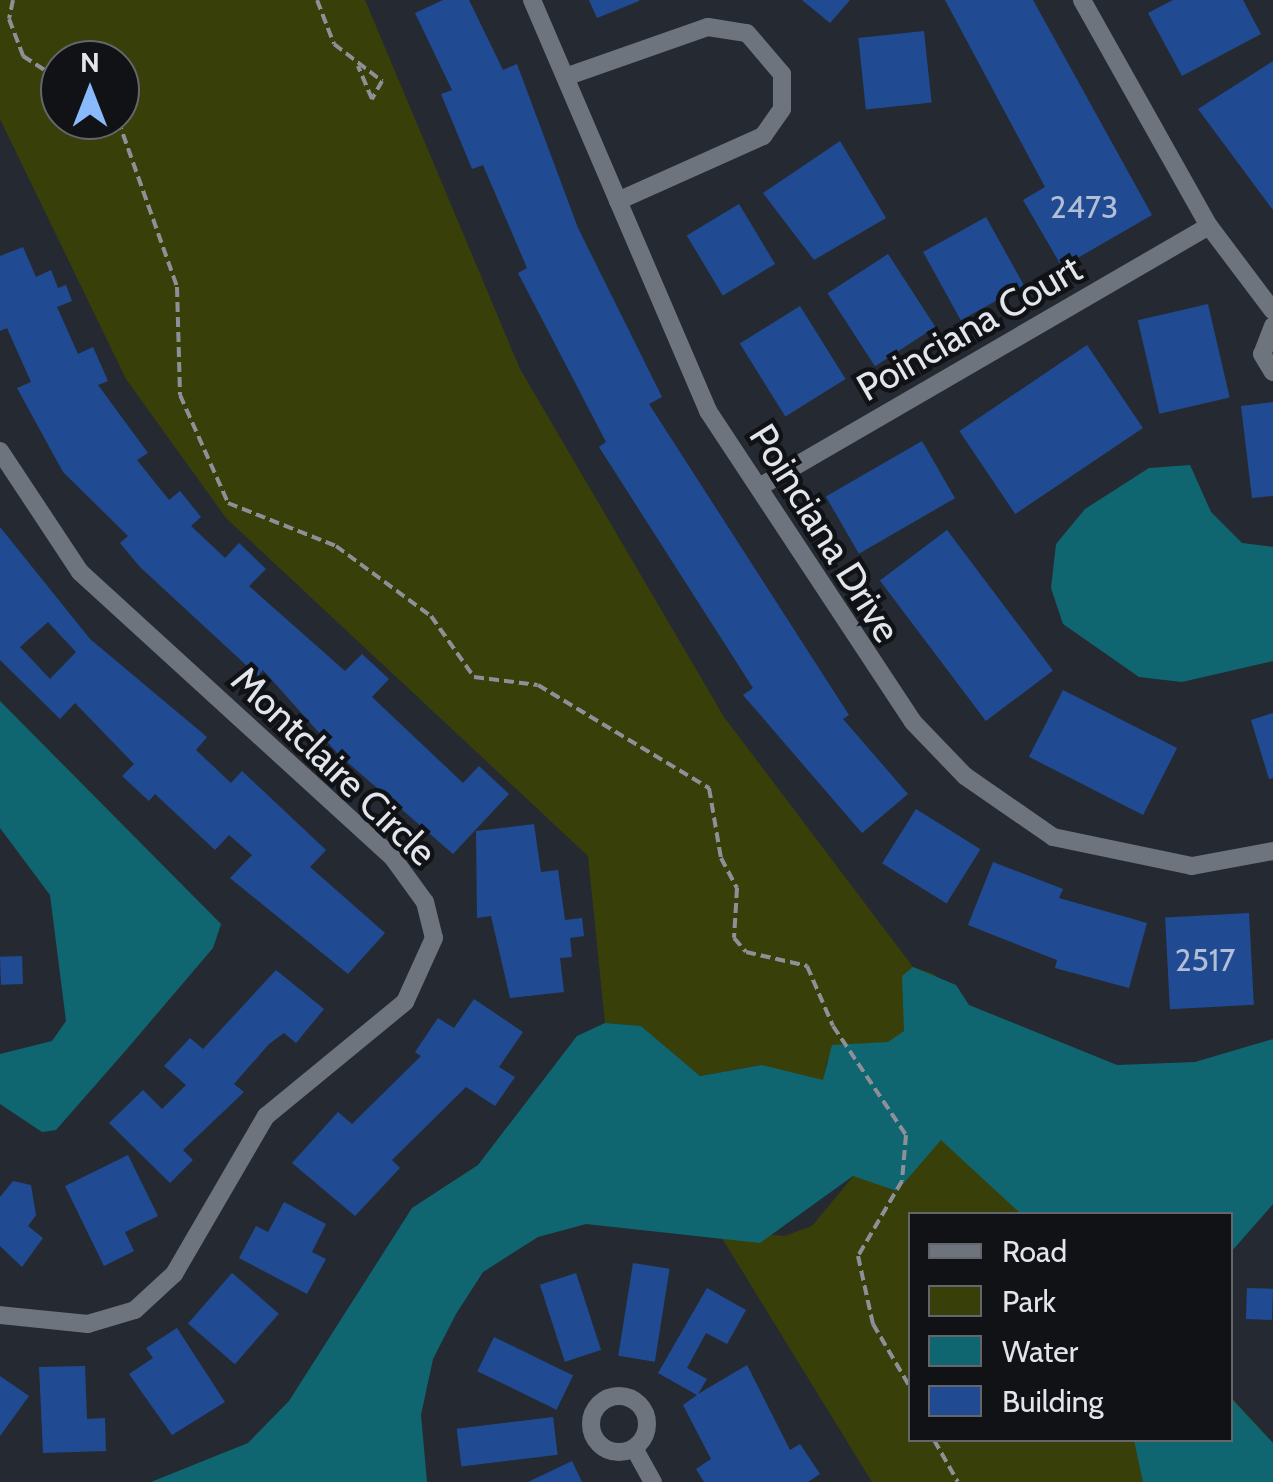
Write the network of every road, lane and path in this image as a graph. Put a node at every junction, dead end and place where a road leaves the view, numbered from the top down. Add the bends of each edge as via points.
1 (13, 0) edge
2 (317, 0) edge
3 (532, 0) edge
4 (1082, 0) edge
5 (358, 66) junction
6 (40, 67) edge
7 (568, 76) junction
8 (125, 140) edge
9 (618, 201) junction
10 (1209, 226) junction
11 (1273, 311) edge
12 (1273, 326) edge
13 (1273, 372) edge
14 (0, 452) edge
15 (761, 486) junction
16 (1273, 851) edge
17 (0, 1315) edge
18 (908, 1384) edge
19 (935, 1442) edge
20 (634, 1448) dead end
21 (653, 1482) edge
22 (958, 1482) edge

1 - 6 path via 9,19 24,56
2 - 5 path via 334,44
3 - 7 street, Poinciana Drive
4 - 10 street
5 - 5 path via 363,94 372,99 382,81
7 - 9 street, Poinciana Drive
7 - 9 street via 708,26 746,32 782,74 782,109 764,136
8 - 18 path via 176,287 180,395 228,503 336,546 432,616 474,677 538,685 709,788 721,858 737,888 734,938 746,952 808,966 832,1026 906,1135 889,1205 864,1241 859,1274 873,1324
9 - 15 street, Poinciana Drive via 708,411
10 - 11 street
10 - 15 street, Poinciana Court
12 - 13 street via 1262,354
14 - 17 street, Montclaire Circle via 80,572 393,858 425,902 434,938 405,1002 266,1116 174,1274 135,1310 88,1324
15 - 16 street, Poinciana Drive via 850,638 965,776 1052,837 1192,866
19 - 22 path
20 - 21 street

